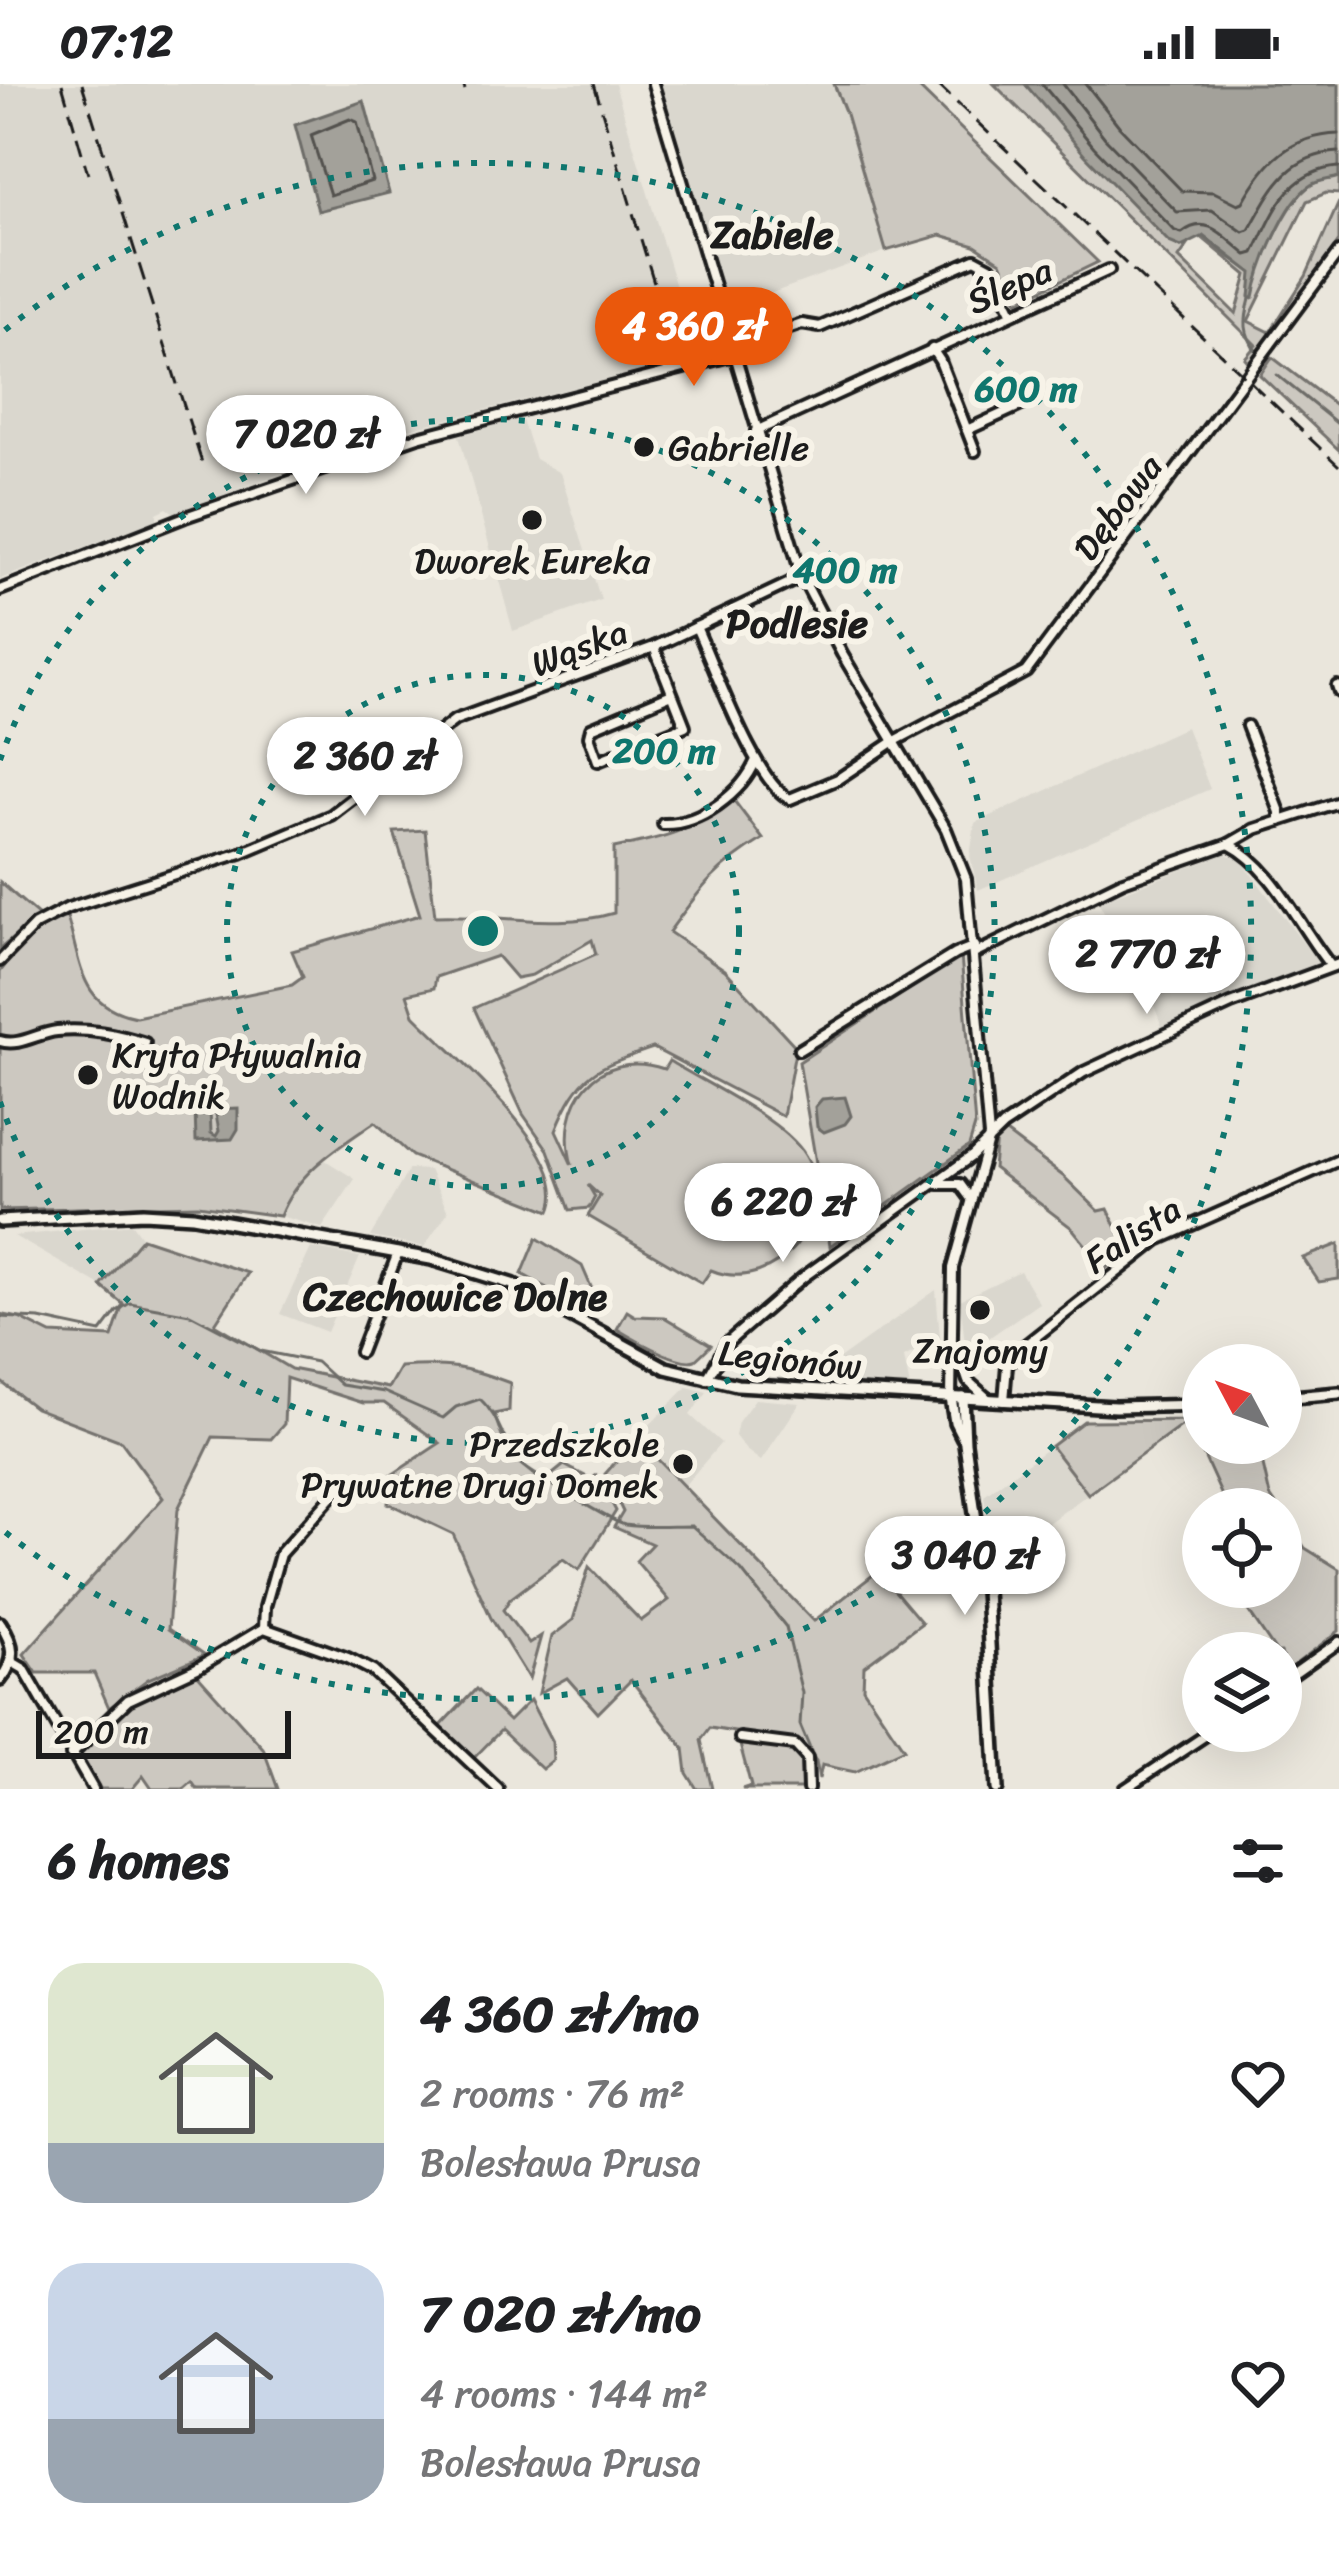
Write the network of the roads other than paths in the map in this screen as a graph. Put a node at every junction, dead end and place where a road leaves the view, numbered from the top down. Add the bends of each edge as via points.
1 (653, 84) edge
2 (1339, 252) edge
3 (1108, 270) dead end
4 (1012, 312) junction
5 (932, 349) junction
6 (732, 352) junction
7 (1028, 402) dead end
8 (967, 430) junction
9 (756, 431) junction
10 (975, 451) dead end
11 (802, 577) junction
12 (0, 590) edge
13 (696, 627) junction
14 (654, 647) junction
15 (672, 694) junction
16 (1246, 726) dead end
17 (893, 742) junction
18 (756, 759) junction
19 (1339, 802) edge
20 (1280, 820) junction
21 (663, 824) dead end
22 (1229, 844) junction
23 (975, 950) junction
24 (0, 961) edge
25 (1335, 965) edge
26 (0, 1041) edge
27 (145, 1043) dead end
28 (799, 1050) dead end
29 (989, 1137) junction
30 (1339, 1160) edge
31 (953, 1168) junction
32 (977, 1180) junction
33 (960, 1184) junction
34 (914, 1195) junction
35 (971, 1199) junction
36 (0, 1221) edge
37 (398, 1253) junction
38 (954, 1341) junction
39 (361, 1352) dead end
40 (707, 1379) junction
41 (968, 1381) junction
42 (1339, 1393) edge
43 (1302, 1396) edge
44 (957, 1398) junction
45 (990, 1400) junction
46 (1004, 1401) junction
47 (1182, 1405) edge
48 (340, 1487) dead end
49 (0, 1623) edge
50 (264, 1628) junction
51 (1339, 1642) edge
52 (12, 1662) junction
53 (1302, 1669) edge
54 (0, 1680) edge
55 (740, 1738) dead end
56 (1182, 1751) edge
57 (71, 1755) junction
58 (93, 1789) edge
59 (498, 1789) edge
60 (808, 1789) edge
61 (998, 1789) edge
62 (1125, 1789) edge

1 - 6 street
2 - 17 street, Dębowa via 1026,673
3 - 4 street, Ślepa
4 - 5 street, Ślepa
4 - 6 street via 990,267 975,259 820,326 784,328
5 - 8 street, Ślepa
5 - 9 street, Ślepa
6 - 9 street
6 - 12 street via 418,437
7 - 8 street
8 - 10 street, Ślepa
9 - 11 street
11 - 13 street, Wąska
11 - 17 street
13 - 14 street, Wąska
13 - 18 street
14 - 15 street
14 - 24 street, Wąska via 455,720 331,815 68,908 35,925
15 - 15 street via 685,726 598,761 591,728
16 - 20 street
17 - 18 street, Dębowa via 790,799 777,793
17 - 23 street via 960,858
18 - 21 street via 743,782 703,814
19 - 20 street
20 - 22 street
22 - 23 street via 1123,881
22 - 25 street via 1261,870
23 - 28 street
23 - 29 street
25 - 29 street via 1119,1053
26 - 27 street via 54,1031 111,1032
29 - 31 street
29 - 32 street
30 - 46 street, Falista via 1158,1240 1018,1350 1007,1365
31 - 32 street
31 - 34 street
32 - 33 street
32 - 35 street
33 - 34 street via 942,1182
33 - 35 street
34 - 40 street via 749,1321
35 - 38 street via 951,1283
36 - 37 street, Legionów via 169,1214
37 - 39 street
37 - 40 street, Legionów via 512,1284 647,1359
38 - 41 street
38 - 44 street
40 - 44 street, Legionów
41 - 44 street
41 - 45 street
42 - 43 street
44 - 45 street, Legionów
44 - 61 street via 986,1591
45 - 46 street, Legionów
46 - 47 street, Legionów
48 - 50 street via 280,1553
49 - 52 street
50 - 57 street via 128,1700
50 - 59 street via 373,1671
51 - 53 street
52 - 54 street
52 - 57 street via 24,1669
55 - 60 street via 795,1745 807,1758
56 - 62 street
57 - 58 street

